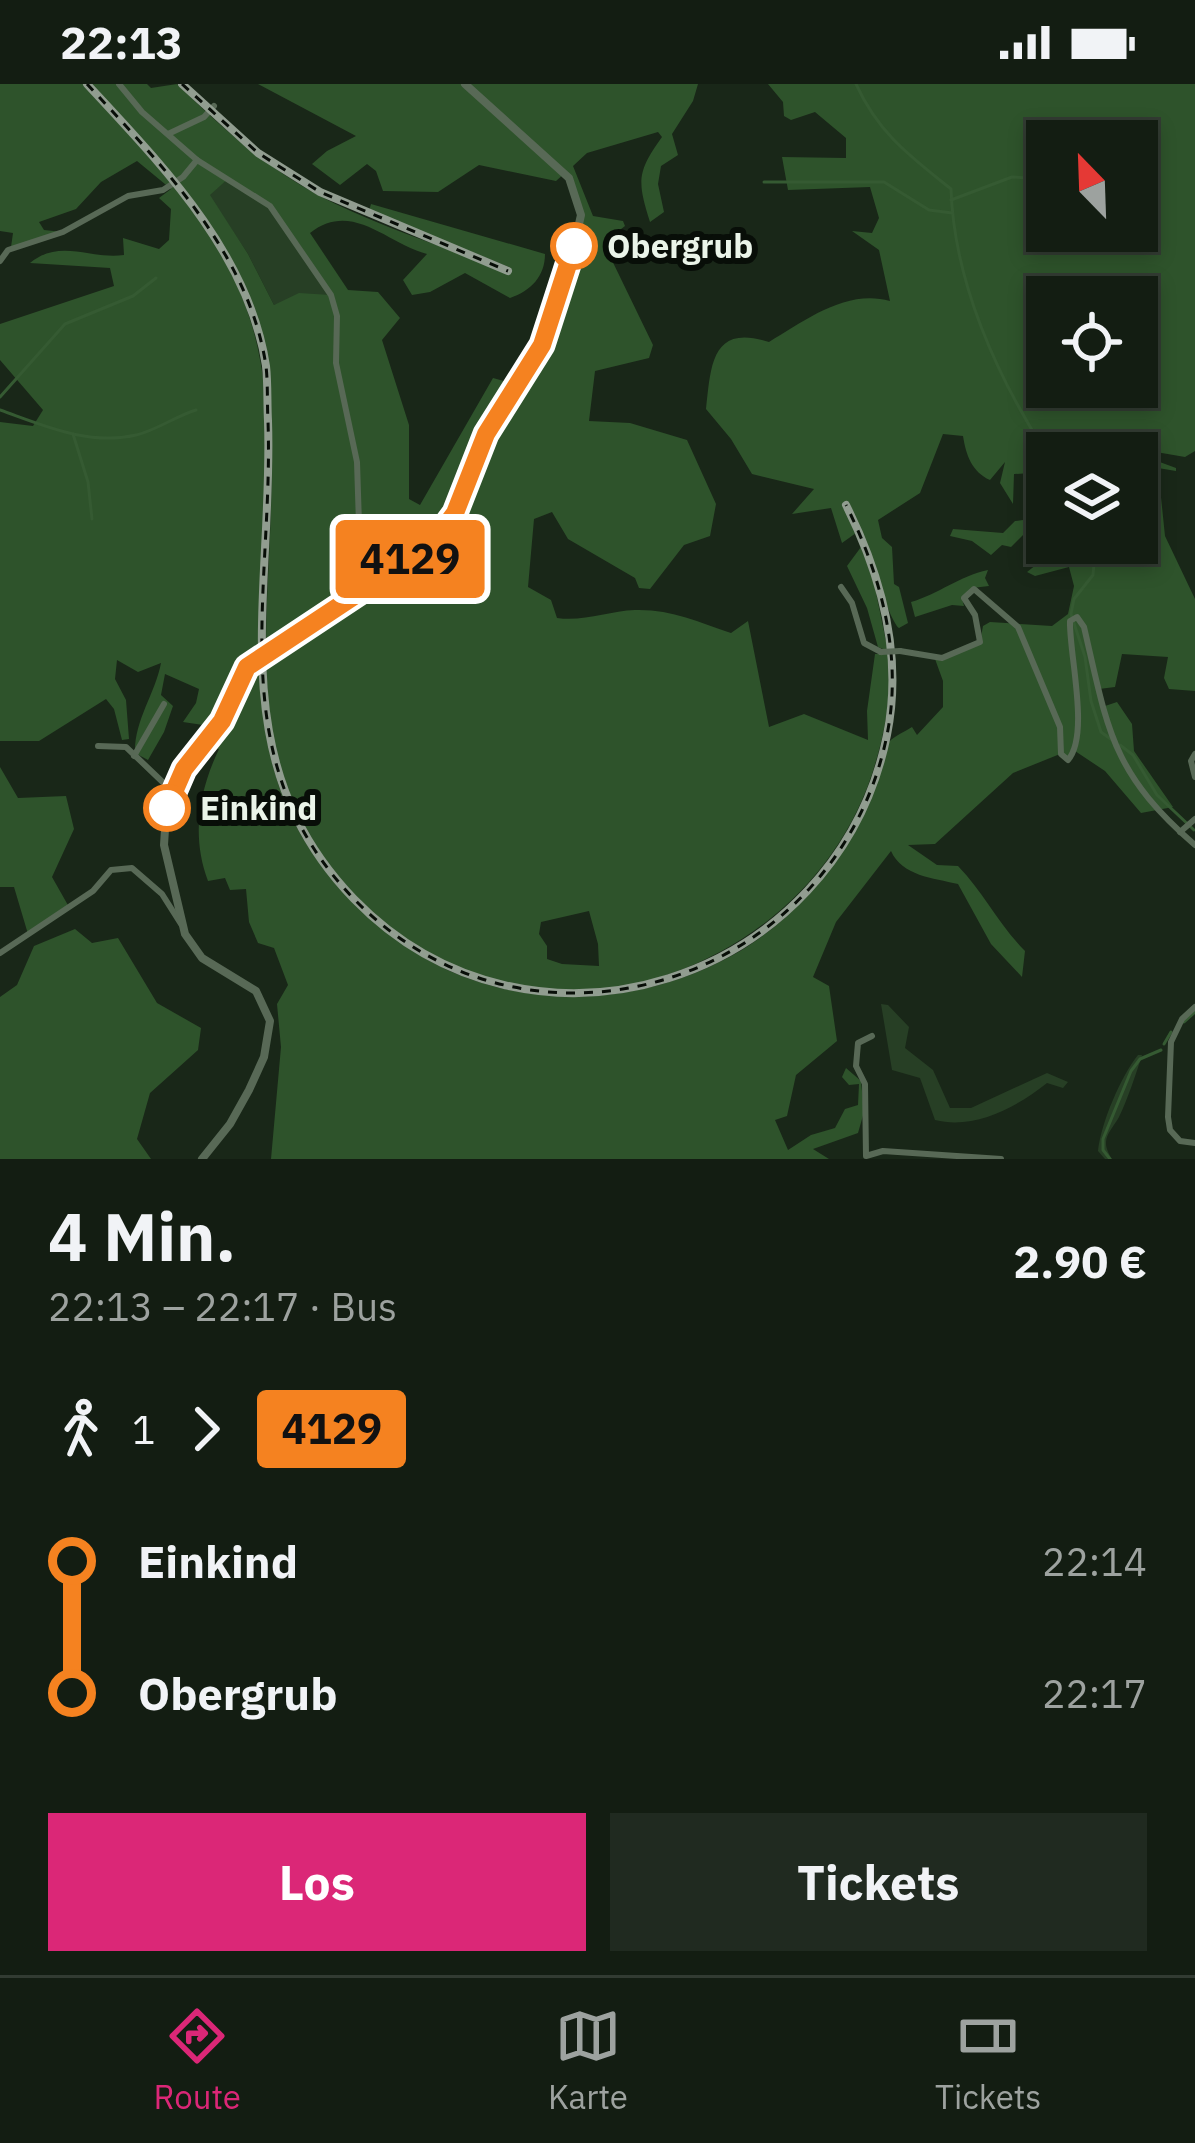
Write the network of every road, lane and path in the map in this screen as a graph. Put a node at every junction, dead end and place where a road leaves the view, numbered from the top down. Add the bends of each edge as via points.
1 (119, 84) edge
2 (465, 84) edge
3 (214, 106) dead end
4 (167, 134) junction
5 (197, 160) junction
6 (0, 261) edge
7 (841, 587) dead end
8 (334, 609) junction
9 (164, 704) dead end
10 (98, 746) dead end
11 (1195, 754) edge
12 (134, 756) junction
13 (1195, 777) edge
14 (172, 791) junction
15 (1187, 825) edge
16 (1195, 845) edge
17 (181, 924) junction
18 (0, 953) edge
19 (1195, 1007) edge
20 (872, 1036) dead end
21 (1195, 1143) edge
22 (202, 1159) edge
23 (1000, 1159) edge

1 - 4 street
2 - 8 street via 568,178 581,215 574,246 542,345 486,434 451,521 424,549
3 - 4 street
4 - 5 street
5 - 6 street via 163,190 128,196 63,232 8,250
5 - 8 street via 270,206 319,274 337,316 359,524
7 - 15 street, bridge via 864,644 881,652 942,658 980,642 964,598 971,590 1006,612 1068,760 1078,706 1073,619 1084,627 1123,766 1157,812
8 - 14 street via 242,672 222,721
9 - 12 street
10 - 12 street via 126,747
11 - 13 street
12 - 14 street
14 - 17 street via 164,845
15 - 16 street
17 - 18 street via 146,878 132,868 111,870 93,891
17 - 22 street via 202,958 256,991 270,1021 264,1058 242,1104
19 - 21 street via 1171,1042 1168,1117 1180,1141
20 - 23 street via 858,1043 856,1066 865,1084 866,1156

